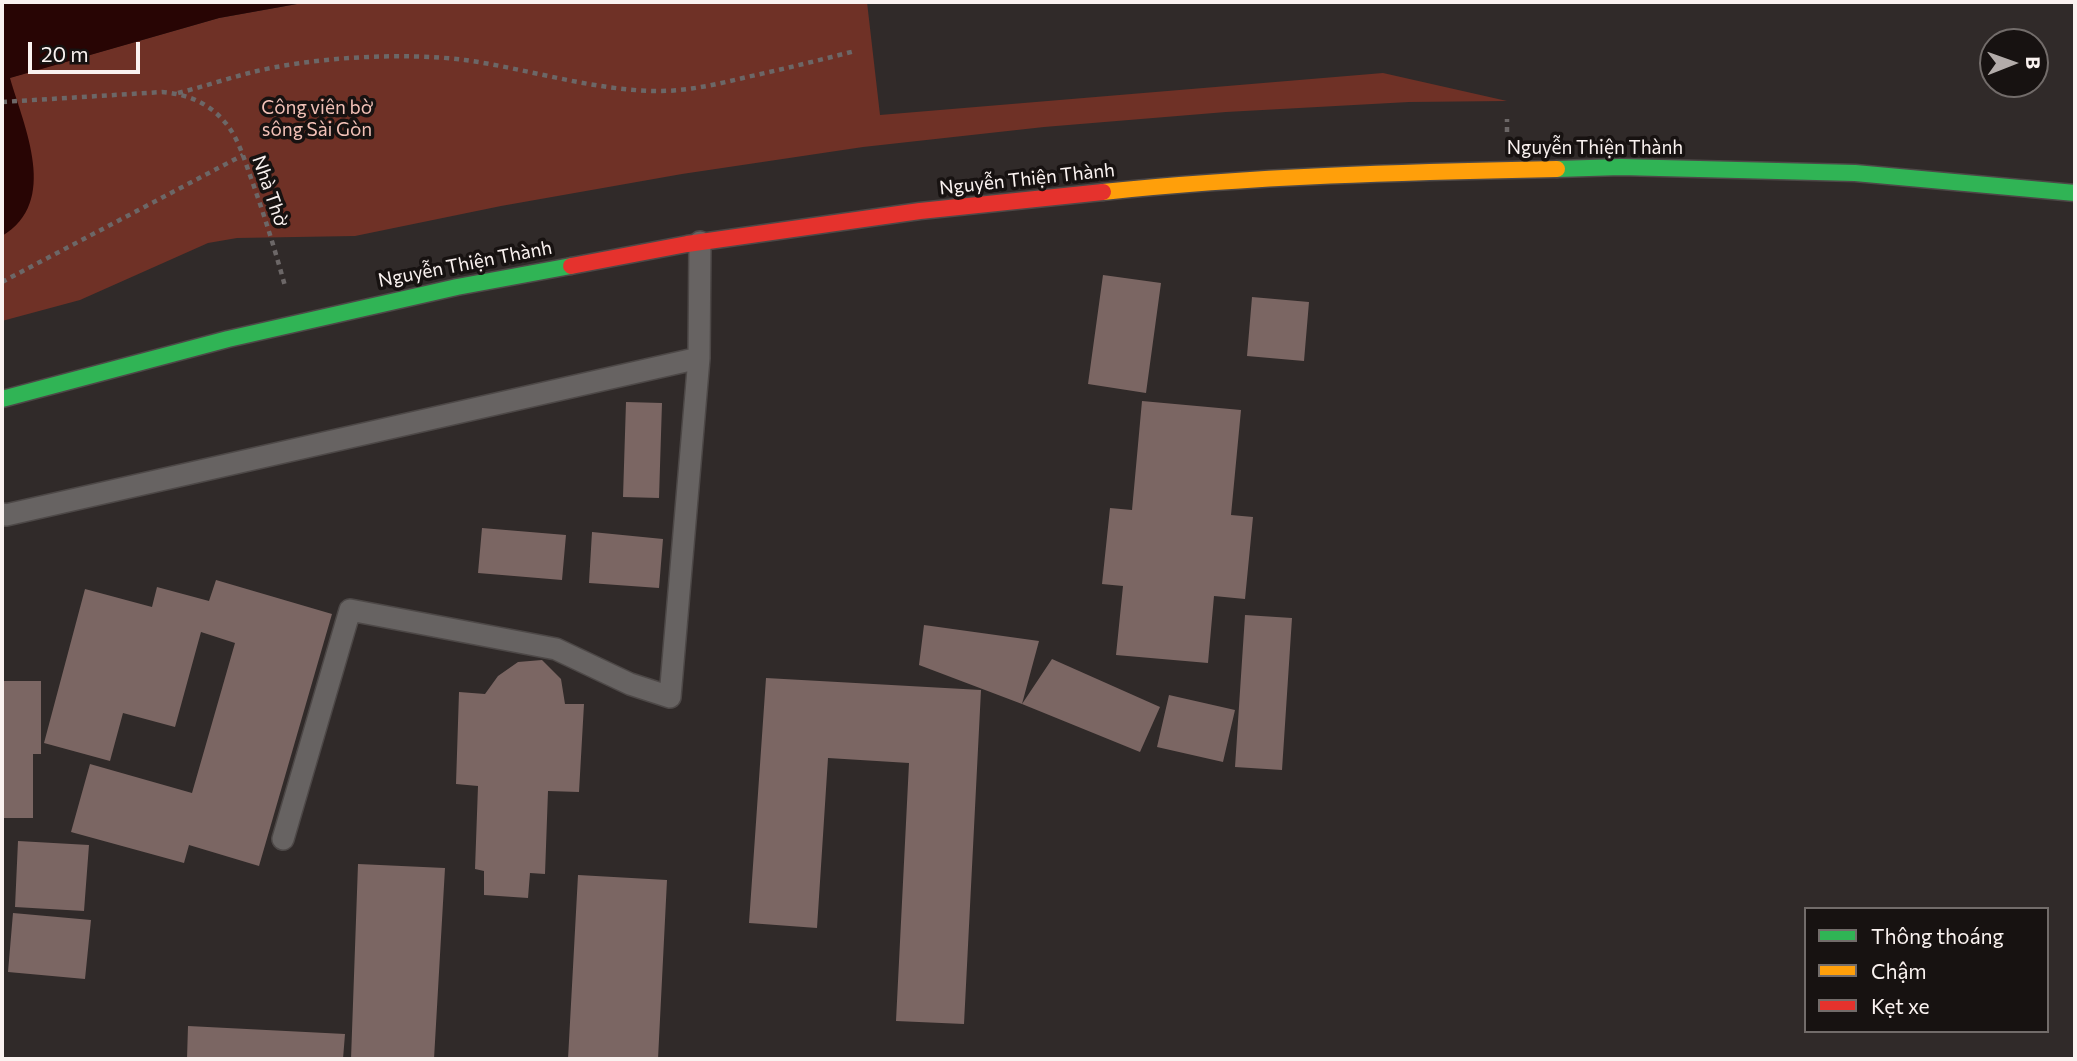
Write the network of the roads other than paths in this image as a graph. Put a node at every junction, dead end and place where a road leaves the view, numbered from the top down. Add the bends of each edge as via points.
1 (2075, 193) edge
2 (700, 242) junction
3 (699, 358) junction
4 (2, 399) edge
5 (2, 514) edge
6 (283, 839) dead end

1 - 2 street, Nguyễn Thiện Thành via 1859,173 1683,169 1384,173 993,202
2 - 3 lane
2 - 4 street, Nguyễn Thiện Thành via 457,286 295,322
3 - 5 lane
3 - 6 lane via 670,696 630,684 556,649 350,610

